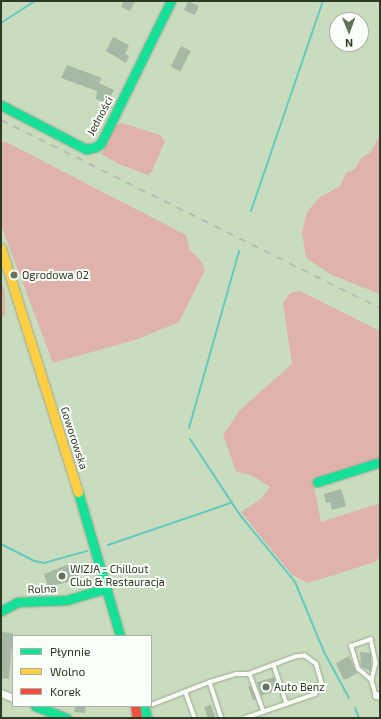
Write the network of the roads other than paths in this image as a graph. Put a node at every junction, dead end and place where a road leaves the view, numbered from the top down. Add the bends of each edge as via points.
1 (172, 1) edge
2 (1, 105) edge
3 (1, 248) edge
4 (380, 462) edge
5 (317, 482) dead end
6 (107, 588) junction
7 (1, 611) edge
8 (120, 635) edge
9 (274, 665) junction
10 (250, 674) junction
11 (372, 681) junction
12 (210, 682) junction
13 (1, 693) edge
14 (186, 693) junction
15 (378, 696) edge
16 (12, 698) edge
17 (287, 704) junction
18 (152, 705) edge
19 (38, 707) edge
20 (134, 707) edge
21 (145, 707) edge
22 (264, 712) junction
23 (253, 717) edge
24 (67, 718) edge
25 (137, 718) edge
26 (147, 718) edge
27 (195, 718) edge
28 (222, 718) edge
29 (245, 718) edge

1 - 2 street, Jedności via 101,143 96,147 86,149
3 - 6 street, Goworowska
4 - 5 street
6 - 7 street, Rolna via 63,600 18,602
6 - 8 street, Goworowska
9 - 10 lane
9 - 17 lane
9 - 17 lane via 305,656 316,664 323,680 320,690
10 - 12 lane via 236,674
10 - 22 lane
11 - 11 lane via 376,663 370,639 351,646 358,669
11 - 15 lane
12 - 14 lane
12 - 28 lane
13 - 16 street
14 - 18 lane
14 - 27 lane
17 - 22 lane
19 - 24 street
20 - 25 street
21 - 26 street
22 - 23 lane
23 - 29 lane

